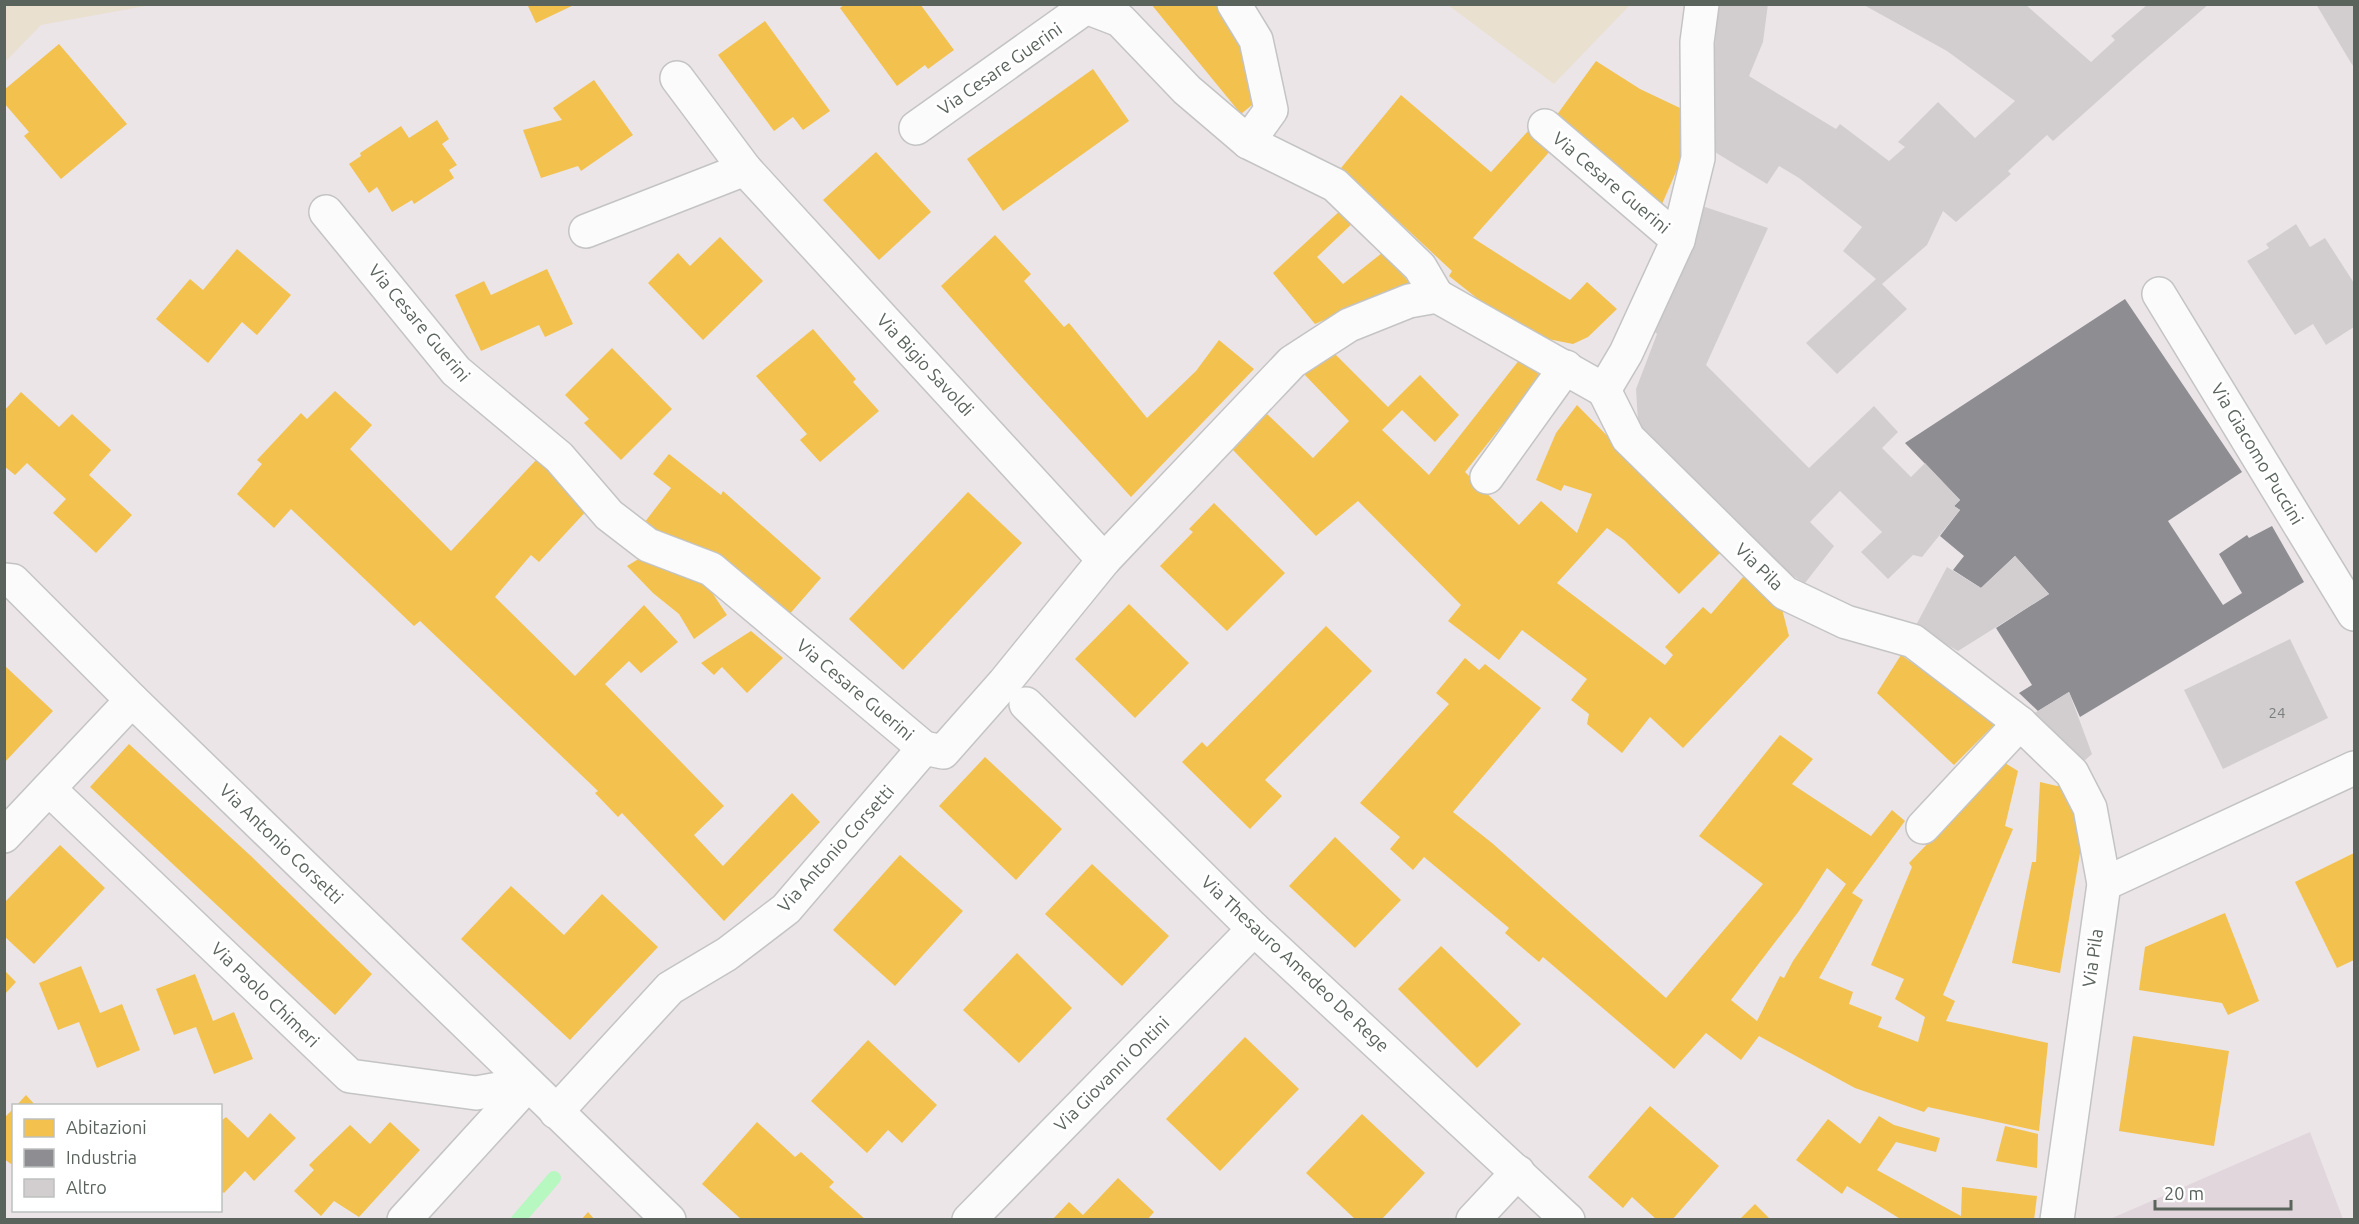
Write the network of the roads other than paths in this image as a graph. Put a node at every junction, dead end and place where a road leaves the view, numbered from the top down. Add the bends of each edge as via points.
1 (1234, 4) edge
2 (1702, 4) edge
3 (677, 78) dead end
4 (1545, 126) dead end
5 (916, 128) dead end
6 (1248, 142) junction
7 (745, 169) junction
8 (326, 212) dead end
9 (586, 231) dead end
10 (1678, 240) junction
11 (2159, 294) dead end
12 (1437, 296) junction
13 (1566, 367) junction
14 (1604, 390) junction
15 (1487, 477) dead end
16 (1104, 561) junction
17 (4, 580) edge
18 (2355, 614) edge
19 (132, 700) junction
20 (1026, 704) dead end
21 (2019, 723) junction
22 (924, 748) junction
23 (2355, 768) edge
24 (49, 789) junction
25 (1923, 826) dead end
26 (4, 836) edge
27 (2104, 884) junction
28 (1254, 929) junction
29 (528, 1084) junction
30 (556, 1112) junction
31 (1518, 1172) junction
32 (404, 1220) edge
33 (669, 1220) edge
34 (969, 1220) edge
35 (1473, 1220) edge
36 (1568, 1220) edge
37 (2057, 1220) edge

1 - 6 street via 1256,40 1271,110
2 - 10 street, Via Cesare Guerini via 1697,42 1698,158
3 - 7 street, Via Bigio Savoldi
4 - 10 street, Via Cesare Guerini
5 - 6 street, Via Cesare Guerini via 1086,7 1120,20 1187,90
6 - 12 street, Via Cesare Guerini via 1335,185 1420,267
7 - 9 street
7 - 16 street, Via Bigio Savoldi
8 - 22 street, Via Cesare Guerini via 456,372 559,457 609,515 648,544 711,569
10 - 14 street, Via Cesare Guerini via 1626,353
11 - 18 street, Via Giacomo Puccini
12 - 13 street
12 - 16 street, Via Cesare Guerini via 1409,301 1349,325 1292,363
13 - 14 street
13 - 15 street
14 - 21 street, Via Pila via 1628,438 1785,593 1846,621 1913,641
16 - 22 street, Via Cesare Guerini via 943,752
17 - 19 street, Via Antonio Corsetti via 14,581
19 - 24 street
19 - 29 street, Via Antonio Corsetti
20 - 28 street, Via Thesauro Amedeo De Rege
21 - 25 street
21 - 27 street, Via Pila via 2072,773 2090,808
22 - 30 street, Via Antonio Corsetti via 786,909 727,954 670,988
23 - 27 street
24 - 26 street
24 - 29 street, Via Paolo Chimeri via 350,1076 476,1093
27 - 37 street, Via Pila
28 - 31 street, Via Thesauro Amedeo De Rege
28 - 34 street, Via Giovanni Ontini
29 - 30 street, Via Antonio Corsetti
29 - 32 street
30 - 33 street, Via Antonio Corsetti
31 - 35 street
31 - 36 street, Via Thesauro Amedeo De Rege

